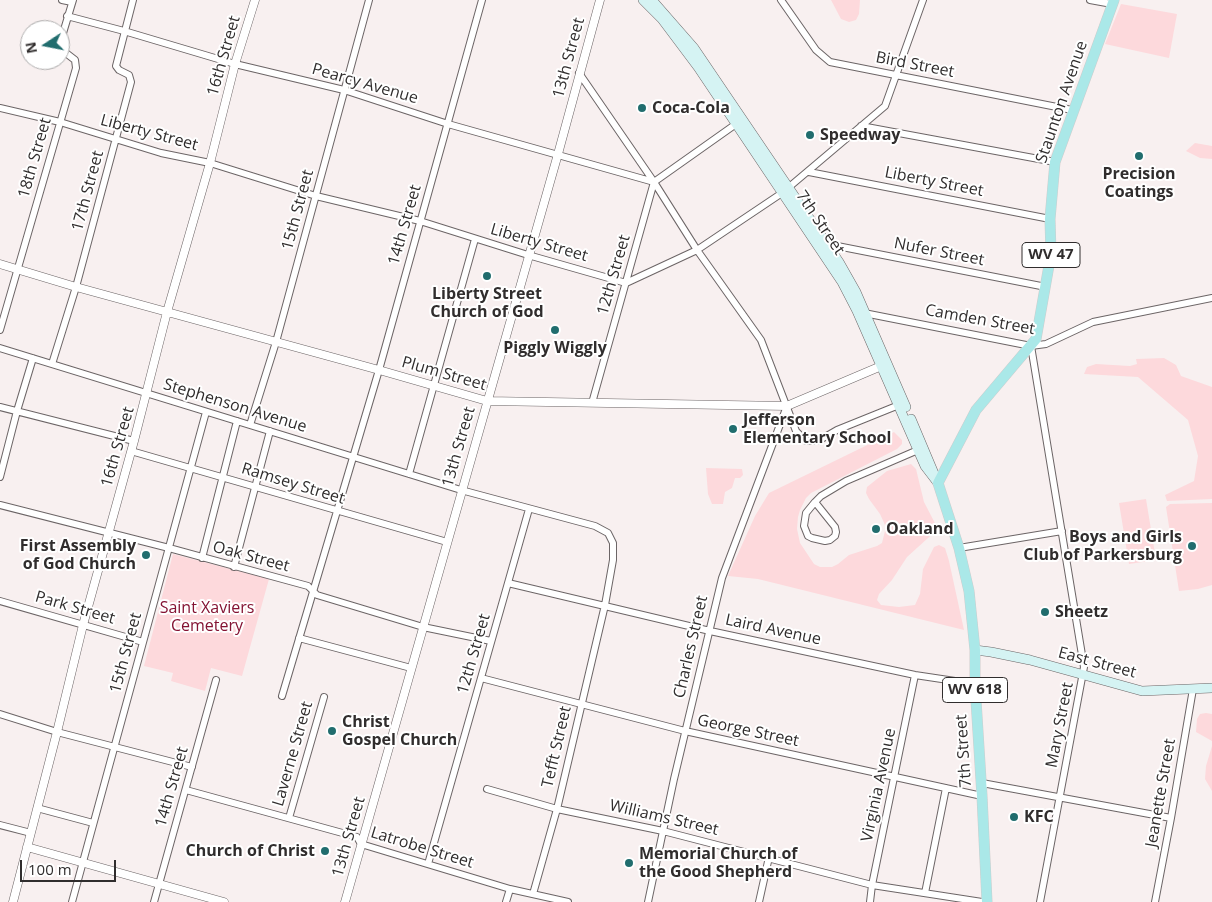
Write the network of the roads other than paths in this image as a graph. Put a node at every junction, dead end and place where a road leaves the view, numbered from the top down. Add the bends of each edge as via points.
1 (62, 0) edge
2 (133, 0) edge
3 (255, 0) edge
4 (369, 0) edge
5 (482, 0) edge
6 (600, 0) edge
7 (643, 0) edge
8 (652, 0) edge
9 (782, 0) edge
10 (923, 0) edge
11 (1090, 0) edge
12 (72, 1) edge
13 (1113, 2) edge
14 (67, 16) junction
15 (124, 31) junction
16 (235, 64) junction
17 (579, 73) junction
18 (895, 76) junction
19 (344, 90) junction
20 (0, 108) edge
21 (1072, 110) junction
22 (60, 122) junction
23 (448, 124) junction
24 (736, 124) junction
25 (862, 126) junction
26 (116, 138) junction
27 (558, 154) junction
28 (1055, 162) junction
29 (210, 163) junction
30 (809, 172) junction
31 (654, 182) junction
32 (786, 190) junction
33 (316, 196) junction
34 (1050, 219) junction
35 (420, 222) junction
36 (475, 239) junction
37 (827, 244) junction
38 (697, 250) junction
39 (528, 255) junction
40 (0, 264) edge
41 (17, 269) junction
42 (626, 283) junction
43 (76, 287) junction
44 (1046, 287) junction
45 (1212, 298) edge
46 (167, 312) junction
47 (862, 312) junction
48 (0, 330) edge
49 (276, 342) junction
50 (1031, 346) junction
51 (0, 348) edge
52 (33, 358) junction
53 (52, 364) junction
54 (884, 365) junction
55 (379, 370) junction
56 (433, 386) junction
57 (147, 394) junction
58 (486, 401) junction
59 (592, 403) junction
60 (899, 405) junction
61 (0, 406) edge
62 (787, 406) junction
63 (17, 411) junction
64 (206, 412) junction
65 (237, 421) junction
66 (250, 425) junction
67 (270, 432) junction
68 (134, 441) junction
69 (918, 450) junction
70 (131, 451) junction
71 (3, 453) edge
72 (353, 457) junction
73 (190, 468) junction
74 (409, 474) junction
75 (0, 476) edge
76 (224, 477) junction
77 (938, 483) junction
78 (255, 486) junction
79 (461, 490) junction
80 (815, 502) junction
81 (0, 505) edge
82 (530, 509) junction
83 (337, 511) junction
84 (566, 519) joint
85 (1062, 531) junction
86 (108, 533) junction
87 (447, 542) junction
88 (169, 548) junction
89 (959, 548) junction
90 (202, 558) junction
91 (234, 567) junction
92 (508, 583) junction
93 (313, 591) junction
94 (0, 601) edge
95 (605, 605) junction
96 (83, 625) junction
97 (423, 627) junction
98 (710, 631) junction
99 (299, 638) junction
100 (491, 641) junction
101 (143, 642) junction
102 (975, 650) junction
103 (411, 668) junction
104 (915, 674) junction
105 (1084, 676) junction
106 (482, 678) junction
107 (216, 680) dead end
108 (975, 684) junction
109 (1212, 688) edge
110 (1193, 690) junction
111 (282, 696) dead end
112 (324, 697) dead end
113 (581, 705) junction
114 (0, 714) edge
115 (686, 731) junction
116 (57, 732) junction
117 (115, 746) junction
118 (192, 767) junction
119 (895, 777) junction
120 (982, 783) junction
121 (946, 788) junction
122 (487, 789) dead end
123 (186, 790) junction
124 (982, 796) junction
125 (1059, 797) junction
126 (37, 808) junction
127 (557, 809) junction
128 (289, 818) junction
129 (1171, 818) junction
130 (94, 823) junction
131 (0, 825) edge
132 (663, 831) junction
133 (31, 833) junction
134 (361, 844) junction
135 (27, 847) junction
136 (769, 857) junction
137 (82, 864) junction
138 (428, 864) junction
139 (158, 885) junction
140 (872, 885) junction
141 (510, 888) junction
142 (925, 893) junction
143 (534, 894) junction
144 (13, 902) edge
145 (72, 902) edge
146 (154, 902) edge
147 (224, 902) edge
148 (345, 902) edge
149 (506, 902) edge
150 (568, 902) edge
151 (648, 902) edge
152 (760, 902) edge
153 (870, 902) edge
154 (982, 902) edge
155 (987, 902) edge
156 (1040, 902) edge
157 (1154, 902) edge

1 - 12 street
2 - 15 street, 17th Street
3 - 16 street, 16th Street
4 - 19 street, 15th Street
5 - 23 street, 14th Street
6 - 17 street, 13th Street
7 - 24 main road, 7th Street / WV 618 via 682,45
8 - 32 main road, 7th Street / WV 618 via 694,48
9 - 18 street, Bird Street via 824,58 837,64
10 - 18 street
11 - 13 street
12 - 14 street, 18th Street
13 - 21 main road, Staunton Avenue / WV 47
14 - 15 street, Pearcy Avenue
14 - 22 street, 18th Street via 60,43 62,50 75,60 76,68
15 - 16 street, Pearcy Avenue
15 - 26 street, 17th Street via 116,66 129,75 131,82
16 - 19 street, Pearcy Avenue
16 - 29 street, 16th Street
17 - 27 street, 13th Street
17 - 31 street
18 - 21 street, Bird Street
18 - 25 street via 885,106
19 - 23 street, Pearcy Avenue
19 - 33 street, 15th Street
20 - 22 street, Liberty Street
21 - 28 main road, Staunton Avenue / WV 47
22 - 26 street, Liberty Street
22 - 41 street, 18th Street
23 - 27 street, Pearcy Avenue
23 - 35 street, 14th Street
24 - 31 street
24 - 32 main road, 7th Street / WV 618
25 - 28 street
25 - 30 street
26 - 29 street, Liberty Street via 161,154
26 - 43 street, 17th Street
27 - 31 street, Pearcy Avenue
27 - 39 street, 13th Street
28 - 34 main road, Staunton Avenue / WV 47
29 - 33 street, Liberty Street
29 - 46 street, 16th Street
30 - 32 street
30 - 34 street, Liberty Street
31 - 38 street
31 - 42 street, 12th Street
32 - 37 main road, 7th Street / WV 618
32 - 38 street
32 - 47 main road, 7th Street / WV 618
33 - 35 street, Liberty Street
33 - 49 street, 15th Street
34 - 44 main road, Staunton Avenue / WV 47 via 1051,254
35 - 36 street, Liberty Street
35 - 55 street, 14th Street
36 - 39 street, Liberty Street
36 - 56 street
37 - 44 street, Nufer Street
37 - 47 main road, 7th Street / WV 618 via 853,285
38 - 42 street
38 - 62 street via 761,340
39 - 42 street, Liberty Street
39 - 58 street, 13th Street
40 - 41 street, Plum Street
41 - 43 street, Plum Street
41 - 48 street, 18th Street
42 - 59 street, 12th Street
43 - 46 street, Plum Street
43 - 53 street, 17th Street
44 - 50 main road, Staunton Avenue / WV 47 via 1036,339
45 - 50 street, Camden Street via 1093,322 1046,344
46 - 49 street, Plum Street
46 - 57 street, 16th Street
47 - 50 street, Camden Street
47 - 54 main road, 7th Street / WV 618
49 - 55 street, Plum Street
49 - 66 street, 15th Street
50 - 77 main road, Staunton Avenue / WV 47 via 976,410
50 - 85 street, Mary Street
51 - 52 street, Stephenson Avenue
52 - 53 street, Stephenson Avenue
52 - 63 street
53 - 57 street, Stephenson Avenue
54 - 60 main road, 7th Street / WV 618
54 - 62 street, Plum Street
54 - 77 main road, 7th Street / WV 618
55 - 56 street, Plum Street
55 - 72 street, 14th Street
56 - 58 street, Plum Street
56 - 74 street
57 - 64 street, Stephenson Avenue
57 - 68 street, 16th Street
58 - 59 street, Plum Street
58 - 79 street, 13th Street
59 - 62 street, Plum Street
60 - 62 street via 818,441 806,441 796,431
60 - 69 main road, 7th Street / WV 618
61 - 63 street
62 - 98 street, Charles Street via 722,578
63 - 68 street
63 - 71 street
64 - 65 street, Stephenson Avenue
64 - 73 street, 15th Street
65 - 66 street, Stephenson Avenue
65 - 76 street
66 - 67 street, Stephenson Avenue
67 - 72 street, Stephenson Avenue
67 - 78 street
68 - 70 street, 16th Street
69 - 77 main road, 7th Street / WV 618
69 - 80 street via 846,481
70 - 73 street, Ramsey Street
70 - 86 street, 16th Street
71 - 75 street
72 - 74 street, Stephenson Avenue
72 - 83 street, 14th Street
73 - 76 street, Ramsey Street
73 - 88 street, 15th Street
74 - 79 street, Stephenson Avenue
76 - 78 street, Ramsey Street
76 - 90 street
77 - 89 main road, 7th Street / WV 618
78 - 83 street, Ramsey Street
78 - 91 street
79 - 82 street, Stephenson Avenue
79 - 87 street, 13th Street
80 - 80 street via 806,513 804,526 808,536 830,540 835,536 835,527
81 - 86 street, Oak Street
82 - 84 street, Stephenson Avenue
82 - 92 street, 12th Street
83 - 87 street, Ramsey Street
83 - 93 street, 14th Street
84 - 95 street, Tefft Street via 594,526 608,534 614,543
85 - 89 street
85 - 105 street, Mary Street
86 - 88 street, Oak Street
86 - 96 street, 16th Street
87 - 97 street, 13th Street
88 - 90 street, Oak Street
88 - 101 street, 15th Street
89 - 102 main road, 7th Street / WV 618
90 - 91 street, Oak Street
91 - 93 street, Oak Street via 308,586
92 - 95 street, Laird Avenue
92 - 100 street, 12th Street
93 - 97 street, Oak Street via 317,595
93 - 99 street, 14th Street
94 - 96 street, Park Street
95 - 98 street, Laird Avenue
95 - 113 street, Tefft Street
96 - 101 street, Park Street
96 - 116 street, 16th Street
97 - 100 street, Oak Street
97 - 103 street, 13th Street
98 - 104 street, Laird Avenue
98 - 115 street, Charles Street
99 - 103 street
99 - 111 street, 14th Street
100 - 106 street, 12th Street
101 - 117 street, 15th Street
102 - 105 main road, East Street via 1030,660
102 - 108 main road, 7th Street / WV 618
103 - 134 street, 13th Street
104 - 108 street, Laird Avenue
104 - 119 street, Virginia Avenue
105 - 110 main road, East Street via 1142,691
105 - 125 street, Mary Street
106 - 113 street, George Street
106 - 138 street, 12th Street
107 - 118 street, 14th Street
108 - 120 main road, 7th Street / WV 618
109 - 110 main road, East Street
110 - 129 street, Jeanette Street
112 - 128 street, Laverne Street
113 - 115 street, George Street
113 - 127 street, Tefft Street
114 - 116 street
115 - 119 street, George Street
115 - 132 street, Charles Street
116 - 117 street
116 - 126 street, 16th Street
117 - 118 street
117 - 130 street, 15th Street
118 - 123 street, 14th Street
119 - 121 street, George Street
119 - 140 street, Virginia Avenue
120 - 124 main road, 7th Street / WV 618
120 - 125 street
121 - 124 street, George Street
121 - 142 street
122 - 127 street, Williams Street
123 - 128 street, Latrobe Street
123 - 139 street, 14th Street
124 - 155 main road, 7th Street / WV 618
125 - 129 street
125 - 156 street, Mary Street
126 - 130 street
126 - 133 street, 16th Street
127 - 132 street, Williams Street
127 - 143 street, Tefft Street
128 - 134 street, Latrobe Street via 357,837
129 - 157 street, Jeanette Street
130 - 137 street, 15th Street
131 - 133 street
132 - 136 street, Williams Street
132 - 151 street, Charles Street
133 - 135 street, 16th Street
134 - 138 street, Latrobe Street
134 - 148 street, 13th Street
135 - 137 street
135 - 144 street, 16th Street
136 - 140 street, Williams Street
136 - 152 street
137 - 139 street
137 - 145 street, 15th Street
138 - 141 street, Latrobe Street
139 - 146 street, 14th Street
139 - 147 street
140 - 142 street, Williams Street
140 - 153 street, Virginia Avenue
141 - 143 street, Latrobe Street
141 - 149 street
142 - 154 street, Williams Street
143 - 150 street, Latrobe Street

